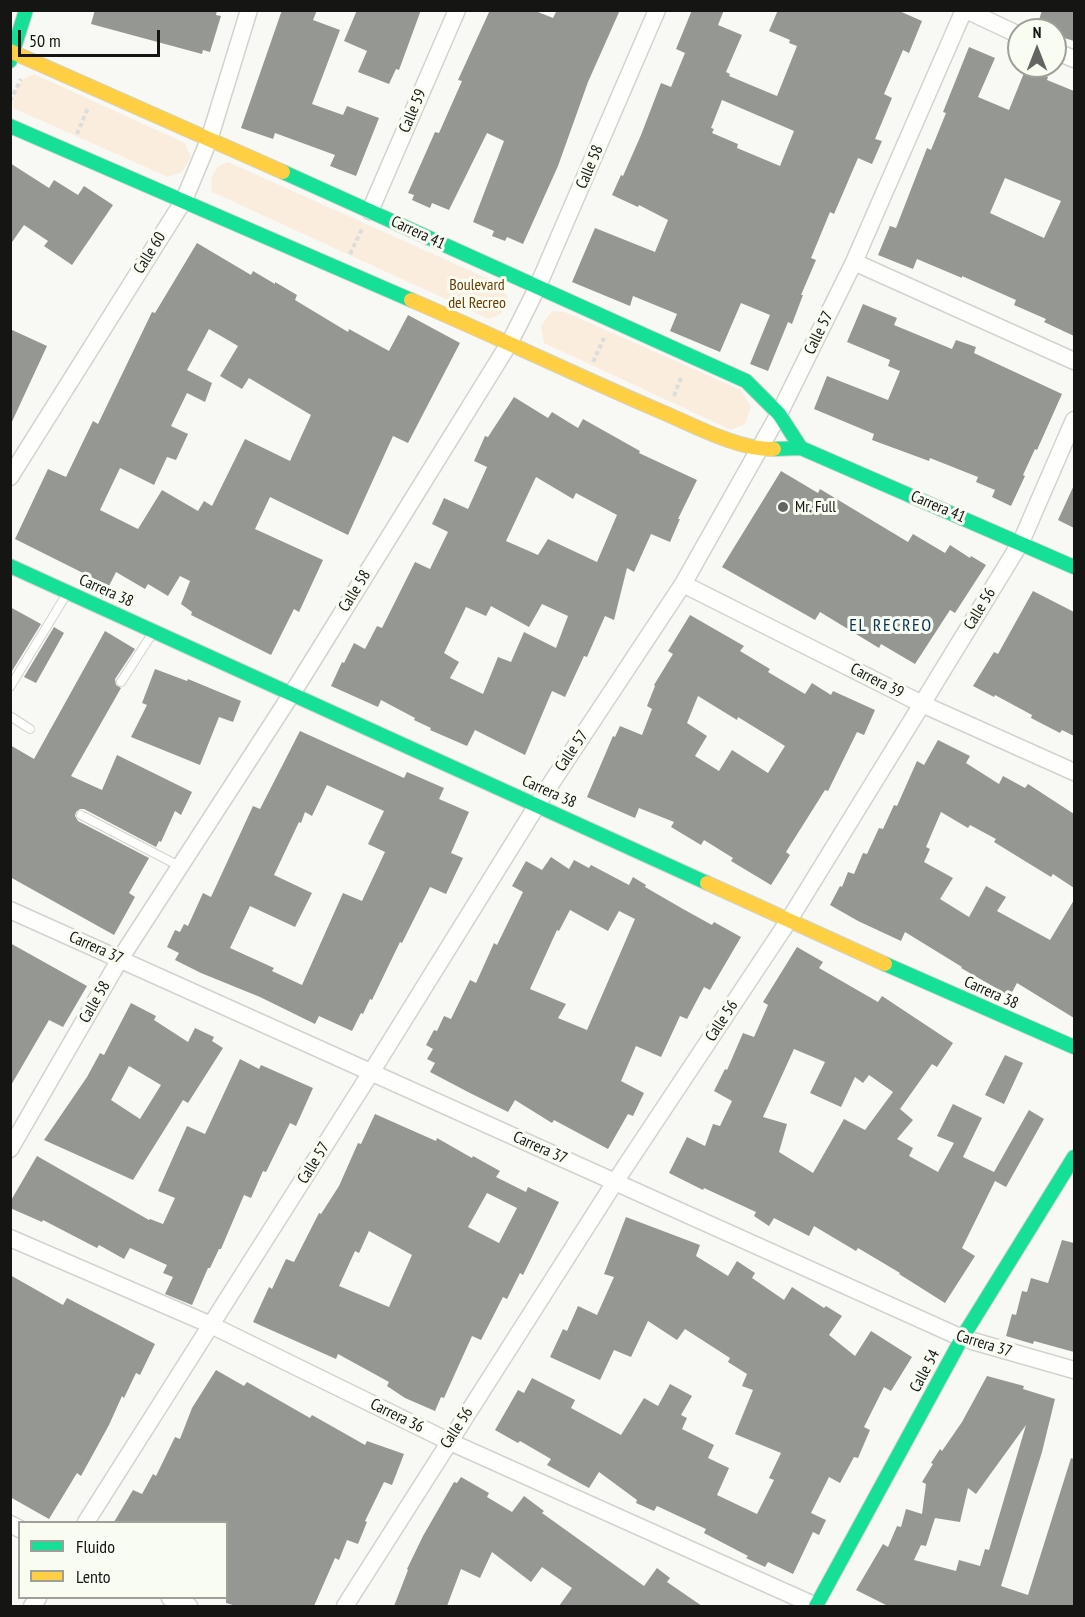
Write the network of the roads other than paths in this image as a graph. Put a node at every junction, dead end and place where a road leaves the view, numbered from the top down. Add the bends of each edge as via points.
1 (26, 10) edge
2 (249, 10) edge
3 (457, 10) edge
4 (657, 10) edge
5 (965, 10) edge
6 (1007, 29) edge
7 (12, 55) edge
8 (10, 126) edge
9 (209, 140) junction
10 (184, 200) junction
11 (370, 211) junction
12 (854, 262) junction
13 (537, 288) junction
14 (510, 342) junction
15 (1074, 361) edge
16 (779, 414) junction
17 (1074, 420) edge
18 (801, 448) junction
19 (760, 449) junction
20 (10, 477) edge
21 (1021, 542) junction
22 (10, 566) edge
23 (1074, 567) edge
24 (684, 584) junction
25 (68, 592) junction
26 (154, 631) junction
27 (121, 682) dead end
28 (10, 687) edge
29 (292, 694) junction
30 (922, 704) junction
31 (10, 716) edge
32 (30, 729) dead end
33 (1074, 771) edge
34 (537, 805) junction
35 (81, 815) dead end
36 (182, 867) junction
37 (10, 910) edge
38 (789, 920) junction
39 (120, 959) junction
40 (1074, 1047) edge
41 (371, 1072) junction
42 (10, 1149) edge
43 (1074, 1157) edge
44 (615, 1182) junction
45 (10, 1238) edge
46 (211, 1325) junction
47 (962, 1338) junction
48 (1074, 1370) edge
49 (448, 1441) junction
50 (87, 1521) edge
51 (172, 1599) edge
52 (189, 1606) edge
53 (345, 1606) edge
54 (816, 1606) edge

1 - 7 street
2 - 9 street, Calle 60
3 - 11 street, Calle 59
4 - 13 street, Calle 58
5 - 6 street
5 - 12 street, Calle 57
7 - 9 street, Carrera 41
8 - 10 street, Carrera 41
9 - 10 street, Calle 60
9 - 11 street, Carrera 41
10 - 14 street, Carrera 41
10 - 20 street, Calle 60
11 - 13 street, Carrera 41
12 - 15 street
12 - 16 street, Calle 57
13 - 14 street, Calle 58
13 - 16 street, Carrera 41 via 746,381
14 - 19 street, Carrera 41 via 586,379
14 - 29 street, Calle 58
16 - 18 street, Carrera 41
16 - 19 street, Calle 57
17 - 21 street, Calle 56
18 - 19 street, Carrera 41
18 - 21 street, Carrera 41
19 - 24 street, Calle 57
21 - 23 street, Carrera 41
21 - 30 street, Calle 56
22 - 25 street, Carrera 38
24 - 30 street, Carrera 39
24 - 34 street, Calle 57
25 - 26 street, Carrera 38
25 - 28 lane
26 - 27 lane
26 - 29 street, Carrera 38
29 - 34 street, Carrera 38
29 - 36 street, Calle 58
30 - 33 street, Carrera 39
30 - 38 street, Calle 56
31 - 32 lane
34 - 38 street, Carrera 38
34 - 41 street, Calle 57
35 - 36 lane
36 - 39 street, Calle 58
37 - 39 street, Carrera 37
38 - 40 street, Carrera 38
38 - 44 street, Calle 56
39 - 41 street, Carrera 37
39 - 42 street, Calle 58
41 - 44 street, Carrera 37
41 - 46 street, Calle 57
43 - 47 street, Calle 54
44 - 47 street, Carrera 37
44 - 49 street, Calle 56
45 - 46 street, Carrera 36
46 - 49 street, Carrera 36
46 - 50 street, Calle 57
47 - 48 street, Carrera 37
47 - 54 street, Calle 54
49 - 53 street, Calle 56
49 - 54 street, Carrera 36
51 - 52 street

